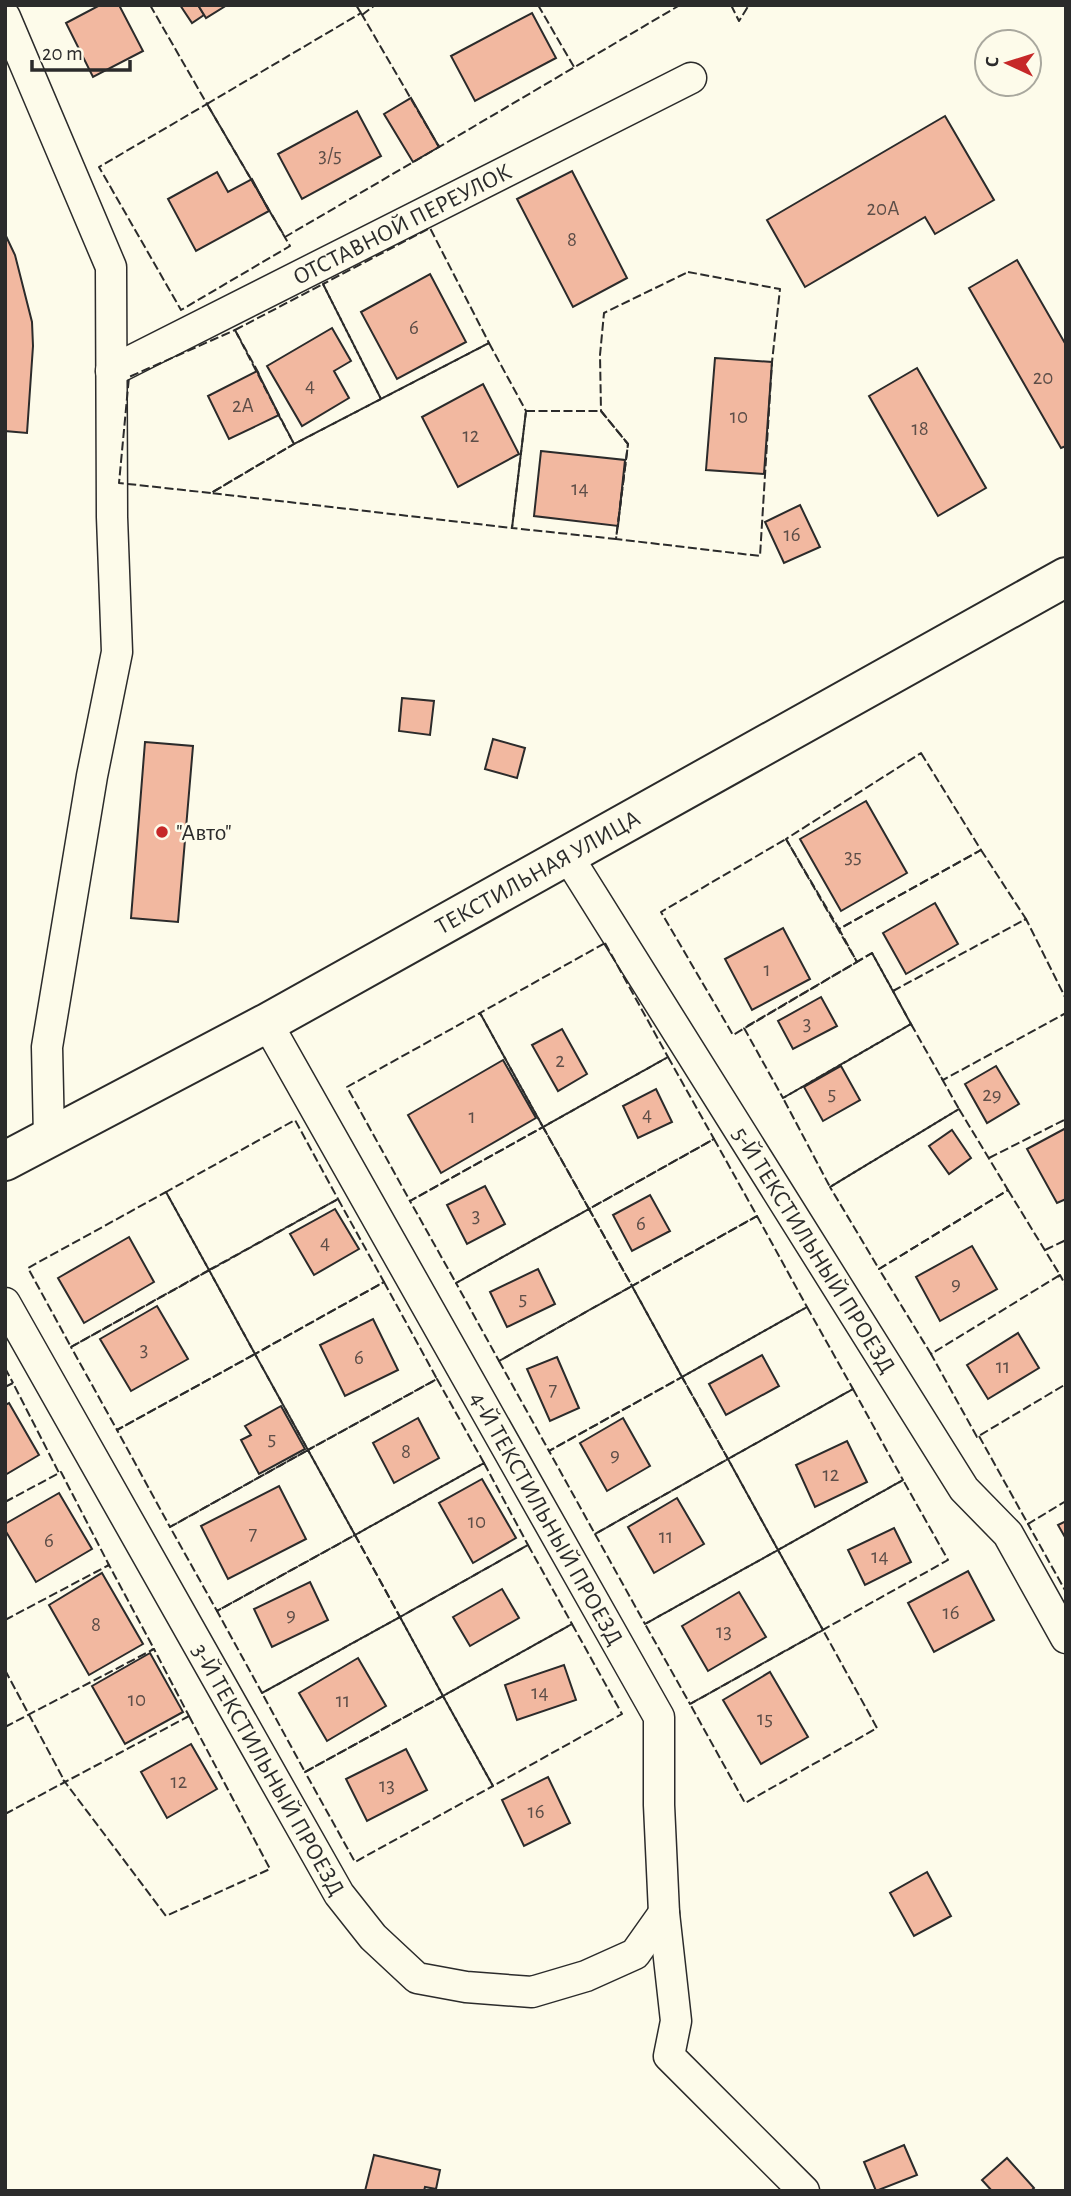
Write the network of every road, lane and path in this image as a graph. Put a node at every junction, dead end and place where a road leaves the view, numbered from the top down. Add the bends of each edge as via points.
1 (5, 17) edge
2 (691, 78) dead end
3 (111, 370) junction
4 (1066, 577) edge
5 (567, 855) junction
6 (267, 1023) junction
7 (49, 1137) junction
8 (5, 1161) edge
9 (5, 1303) edge
10 (1066, 1638) edge
11 (664, 1913) junction
12 (804, 2191) edge

1 - 3 street via 111,267
2 - 3 street, ОТСТАВНОЙ ПЕРЕУЛОК
3 - 7 street via 117,652 47,1047
4 - 5 main road, ТЕКСТИЛЬНАЯ УЛИЦА
5 - 6 main road, ТЕКСТИЛЬНАЯ УЛИЦА
5 - 10 street, 5-Й ТЕКСТИЛЬНЫЙ ПРОЕЗД via 964,1489 1008,1534
6 - 7 main road, ТЕКСТИЛЬНАЯ УЛИЦА
6 - 11 street, 4-Й ТЕКСТИЛЬНЫЙ ПРОЕЗД via 659,1717
7 - 8 main road, ТЕКСТИЛЬНАЯ УЛИЦА
9 - 11 street, 3-Й ТЕКСТИЛЬНЫЙ ПРОЕЗД via 339,1894 373,1937 417,1978 531,1992 586,1976 635,1954
11 - 12 street, 4-Й ТЕКСТИЛЬНЫЙ ПРОЕЗД via 676,2021 669,2056

